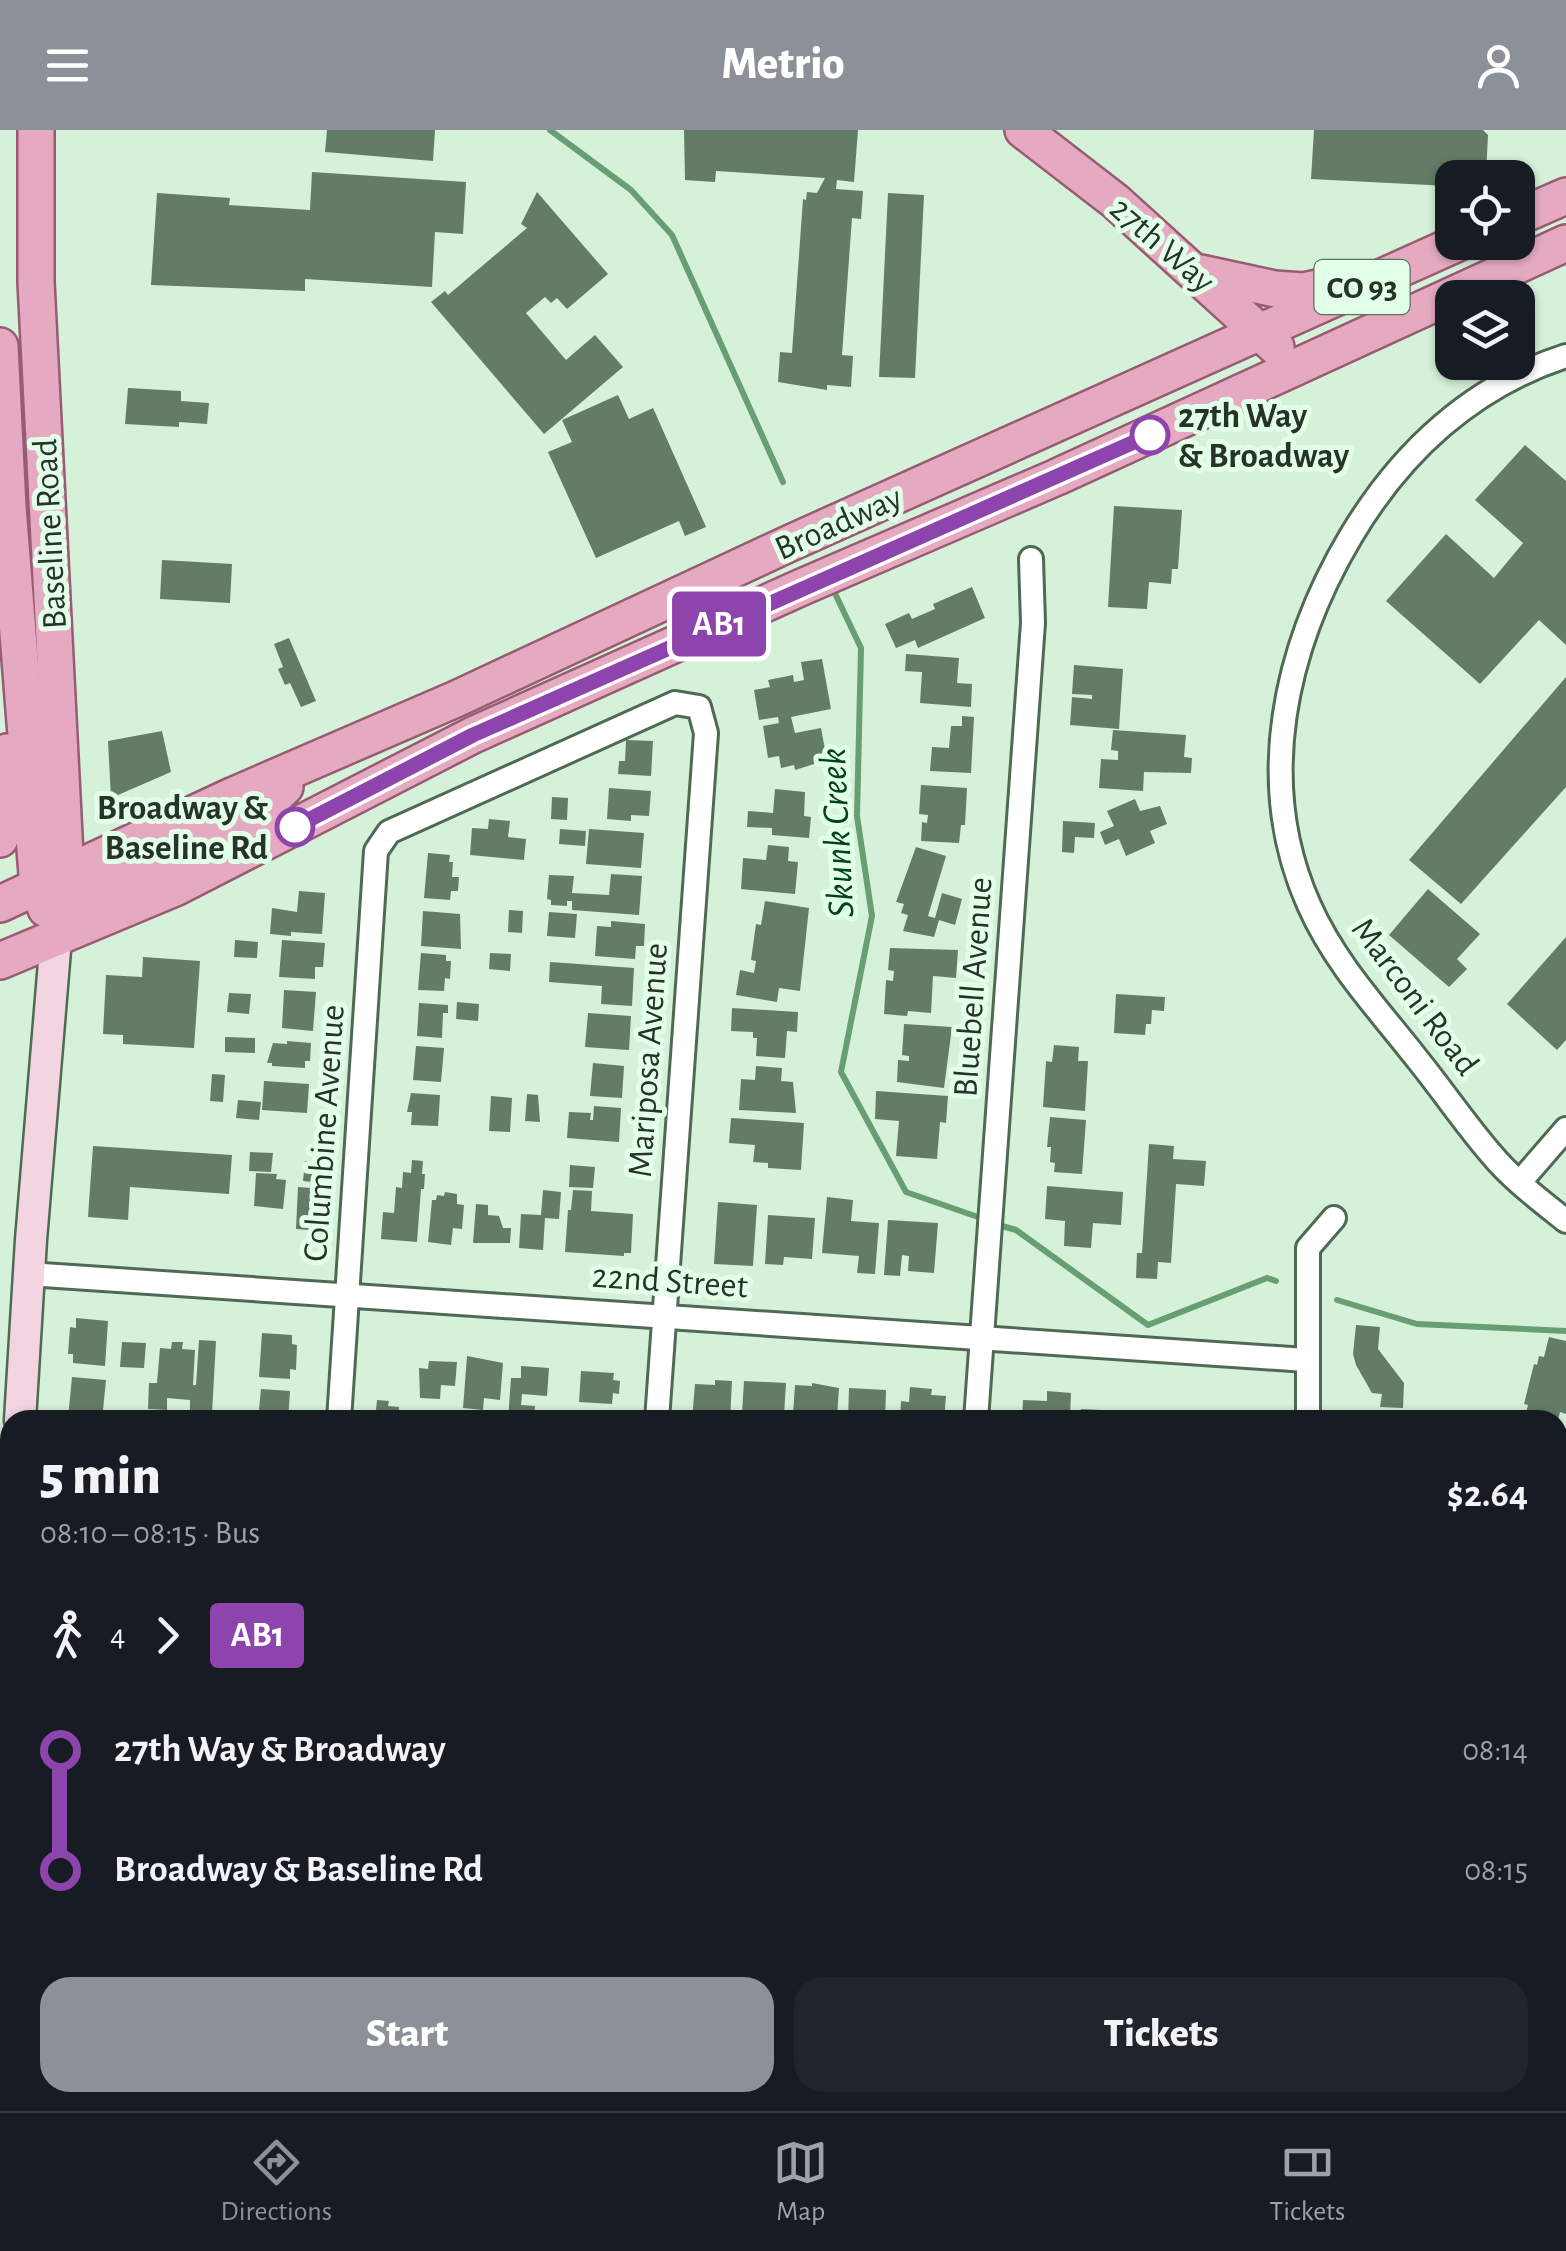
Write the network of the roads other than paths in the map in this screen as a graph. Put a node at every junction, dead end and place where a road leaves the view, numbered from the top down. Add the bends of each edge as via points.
1 (1023, 130) edge
2 (37, 131) edge
3 (1566, 196) edge
4 (1535, 210) edge
5 (1566, 243) edge
6 (1435, 253) edge
7 (1194, 270) junction
8 (1396, 270) junction
9 (1264, 332) junction
10 (0, 346) edge
11 (1566, 356) edge
12 (1295, 368) junction
13 (7, 481) junction
14 (49, 519) junction
15 (1031, 559) dead end
16 (20, 662) junction
17 (309, 765) junction
18 (0, 838) edge
19 (376, 851) joint
20 (52, 881) junction
21 (0, 904) edge
22 (56, 938) junction
23 (0, 961) edge
24 (1566, 1129) edge
25 (1520, 1182) junction
26 (1334, 1218) dead end
27 (1566, 1221) edge
28 (28, 1274) junction
29 (348, 1293) junction
30 (664, 1314) junction
31 (981, 1337) junction
32 (1306, 1360) junction
33 (21, 1410) edge
34 (340, 1410) edge
35 (659, 1410) edge
36 (977, 1410) edge
37 (1308, 1410) edge

1 - 7 main road, 27th Way
2 - 14 main road, Baseline Road via 36,282
3 - 4 main road
5 - 12 main road, Broadway / CO 93
6 - 8 main road, Broadway / CO 93
7 - 8 main road via 1303,291
7 - 9 main road, 27th Way
8 - 9 main road, Broadway / CO 93
9 - 12 main road, 27th Way
9 - 17 main road, Broadway / CO 93
10 - 13 main road, Baseline Road
11 - 25 street, Marconi Road via 1526,369 1468,402 1420,444 1368,508 1323,584 1302,640 1284,712 1280,770 1295,867 1346,972
12 - 22 main road, Broadway / CO 93 via 473,735 177,887
13 - 14 main road via 18,499
13 - 16 main road, Baseline Road
14 - 20 main road, Baseline Road
15 - 31 street, Bluebell Avenue via 1033,623
16 - 18 main road via 6,734 7,810
16 - 20 main road, Baseline Road
17 - 20 main road, Broadway / CO 93
17 - 22 main road via 225,832 93,895
19 - 29 street, Columbine Avenue
19 - 30 street, Mariposa Avenue via 389,832 557,755 675,703 698,707 706,733
20 - 21 main road, Broadway / CO 93
20 - 22 main road, Baseline Road
22 - 23 main road, Broadway / CO 93
22 - 28 street, Baseline Road
24 - 25 street
25 - 27 street, Marconi Road
26 - 32 street via 1308,1248
28 - 29 street, 22nd Street
28 - 33 street, Baseline Road
29 - 30 street, 22nd Street
29 - 34 street, Columbine Avenue
30 - 31 street, 22nd Street
30 - 35 street, Mariposa Avenue
31 - 32 street, 22nd Street
31 - 36 street, Bluebell Avenue
32 - 37 street

